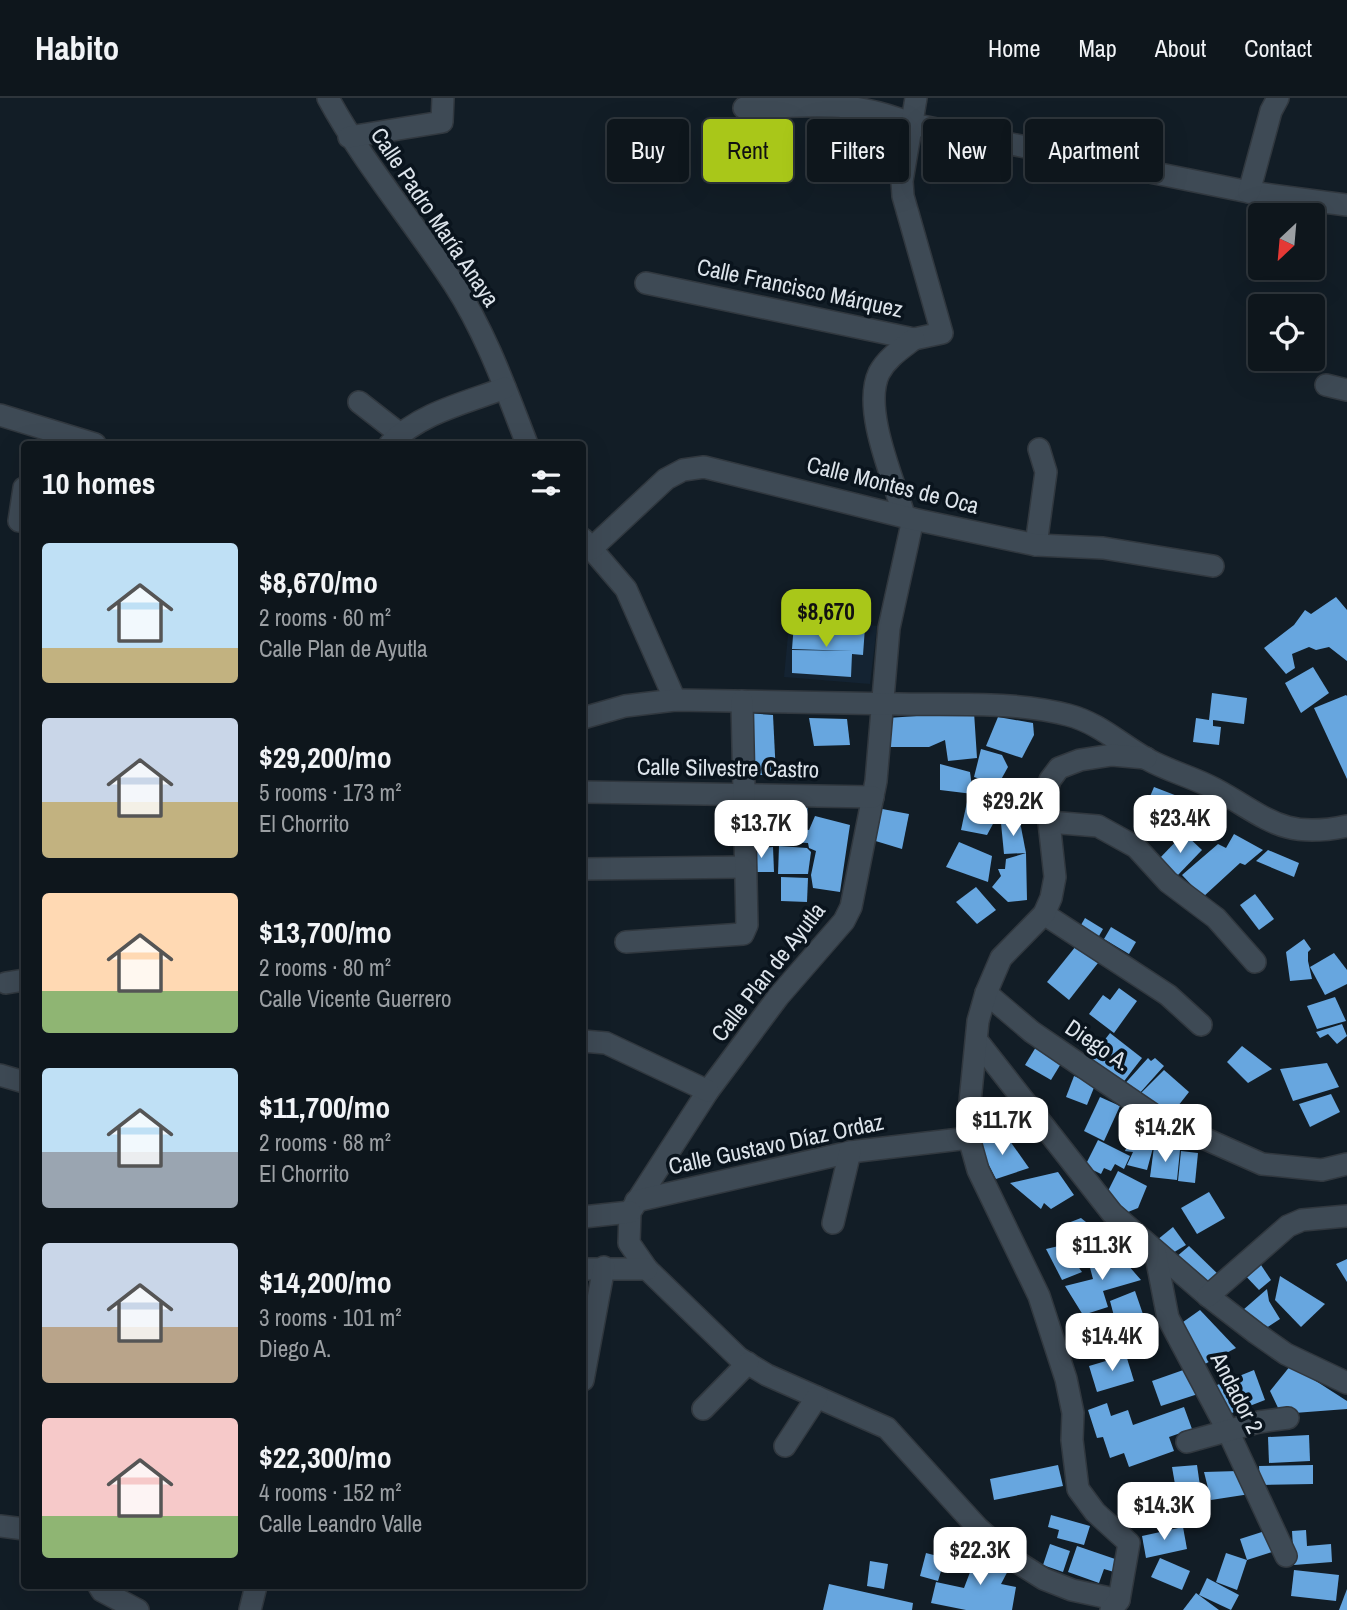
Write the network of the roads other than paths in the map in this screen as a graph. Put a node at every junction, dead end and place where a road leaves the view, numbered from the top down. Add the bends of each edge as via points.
1 (328, 98) edge
2 (443, 98) edge
3 (916, 98) edge
4 (1278, 98) edge
5 (744, 108) dead end
6 (912, 124) junction
7 (349, 137) junction
8 (1249, 192) junction
9 (1347, 205) edge
10 (646, 283) dead end
11 (914, 339) junction
12 (505, 388) junction
13 (359, 402) dead end
14 (0, 415) edge
15 (33, 435) edge
16 (395, 440) edge
17 (74, 441) edge
18 (526, 441) edge
19 (1039, 449) dead end
20 (21, 508) edge
21 (908, 517) junction
22 (19, 521) dead end
23 (587, 544) edge
24 (1036, 545) junction
25 (1213, 565) dead end
26 (675, 700) junction
27 (742, 701) junction
28 (880, 704) junction
29 (586, 717) edge
30 (1146, 758) junction
31 (586, 792) edge
32 (745, 793) junction
33 (873, 797) junction
34 (1049, 822) junction
35 (1347, 827) edge
36 (745, 867) junction
37 (586, 869) edge
38 (1044, 914) junction
39 (626, 943) dead end
40 (1255, 962) dead end
41 (986, 993) junction
42 (1201, 1024) dead end
43 (586, 1041) edge
44 (978, 1042) junction
45 (0, 1075) edge
46 (21, 1081) edge
47 (708, 1091) junction
48 (969, 1138) junction
49 (850, 1152) junction
50 (1347, 1164) edge
51 (633, 1206) junction
52 (586, 1216) edge
53 (1347, 1216) edge
54 (833, 1223) dead end
55 (1155, 1251) junction
56 (593, 1268) edge
57 (647, 1269) junction
58 (1208, 1296) junction
59 (586, 1346) edge
60 (748, 1363) junction
61 (1347, 1383) edge
62 (817, 1397) junction
63 (703, 1409) dead end
64 (1288, 1418) dead end
65 (1227, 1429) junction
66 (1186, 1441) dead end
67 (785, 1446) dead end
68 (0, 1526) edge
69 (21, 1529) edge
70 (1286, 1556) dead end
71 (101, 1589) edge
72 (255, 1589) edge
73 (1115, 1605) edge
74 (138, 1610) edge
75 (250, 1610) edge

1 - 7 street, Calle Padro María Anaya
2 - 7 street via 442,122
3 - 6 street
4 - 8 street
5 - 6 street via 816,103 885,113
6 - 8 street
6 - 11 street, Calle Francisco Márquez via 902,196 942,333
7 - 12 street, Calle Padro María Anaya via 455,285
8 - 9 street
10 - 11 street, Calle Francisco Márquez
11 - 21 street, Calle Plan de Ayutla via 890,358 874,393 880,435
12 - 16 street via 431,415
12 - 18 street, Calle Padro María Anaya
13 - 16 street
14 - 15 street
15 - 17 street
19 - 24 street via 1046,472
20 - 22 street
21 - 23 street, Calle Montes de Oca via 704,467 682,470 666,479
21 - 24 street, Calle Montes de Oca
21 - 28 street, Calle Plan de Ayutla
23 - 26 street via 626,589
24 - 25 street, Calle Montes de Oca via 1103,548
26 - 27 street
26 - 29 street via 625,706
27 - 28 street
27 - 32 street
28 - 30 street via 979,705 1069,715 1096,726
28 - 33 street, Calle Plan de Ayutla
30 - 34 street via 1112,755 1059,768 1046,796
30 - 35 street via 1215,789 1268,822 1293,830
31 - 32 street, Calle Silvestre Castro
32 - 33 street, Calle Silvestre Castro
32 - 36 street
33 - 47 street, Calle Plan de Ayutla via 844,921 778,997
34 - 38 street via 1055,877
34 - 40 street via 1098,826 1136,847 1168,882 1216,918
36 - 37 street
36 - 39 street via 747,925 743,934
38 - 41 street via 1001,958
38 - 42 street via 1168,995
41 - 44 street
41 - 50 street, Diego A. via 1032,1032 1158,1118 1262,1164 1322,1170
43 - 47 street via 606,1043
44 - 48 street
44 - 55 street via 1112,1213
45 - 46 street
47 - 51 street, Calle Plan de Ayutla
48 - 49 street, Calle Gustavo Díaz Ordaz
48 - 73 street via 992,1201 1039,1296 1066,1379 1078,1489 1129,1543
49 - 51 street, Calle Gustavo Díaz Ordaz
49 - 54 street
51 - 52 street, Calle Gustavo Díaz Ordaz
51 - 57 street via 629,1243
53 - 58 street via 1302,1220 1288,1226
55 - 58 street
55 - 65 street, Andador 2 via 1168,1318
56 - 57 street
56 - 59 street
57 - 60 street
58 - 61 street via 1286,1354
60 - 62 street
60 - 63 street
62 - 67 street
62 - 73 street via 887,1428 978,1528 1014,1560 1044,1578
64 - 65 street
65 - 66 street
65 - 70 street, Andador 2
68 - 69 street
71 - 74 street
72 - 75 street

